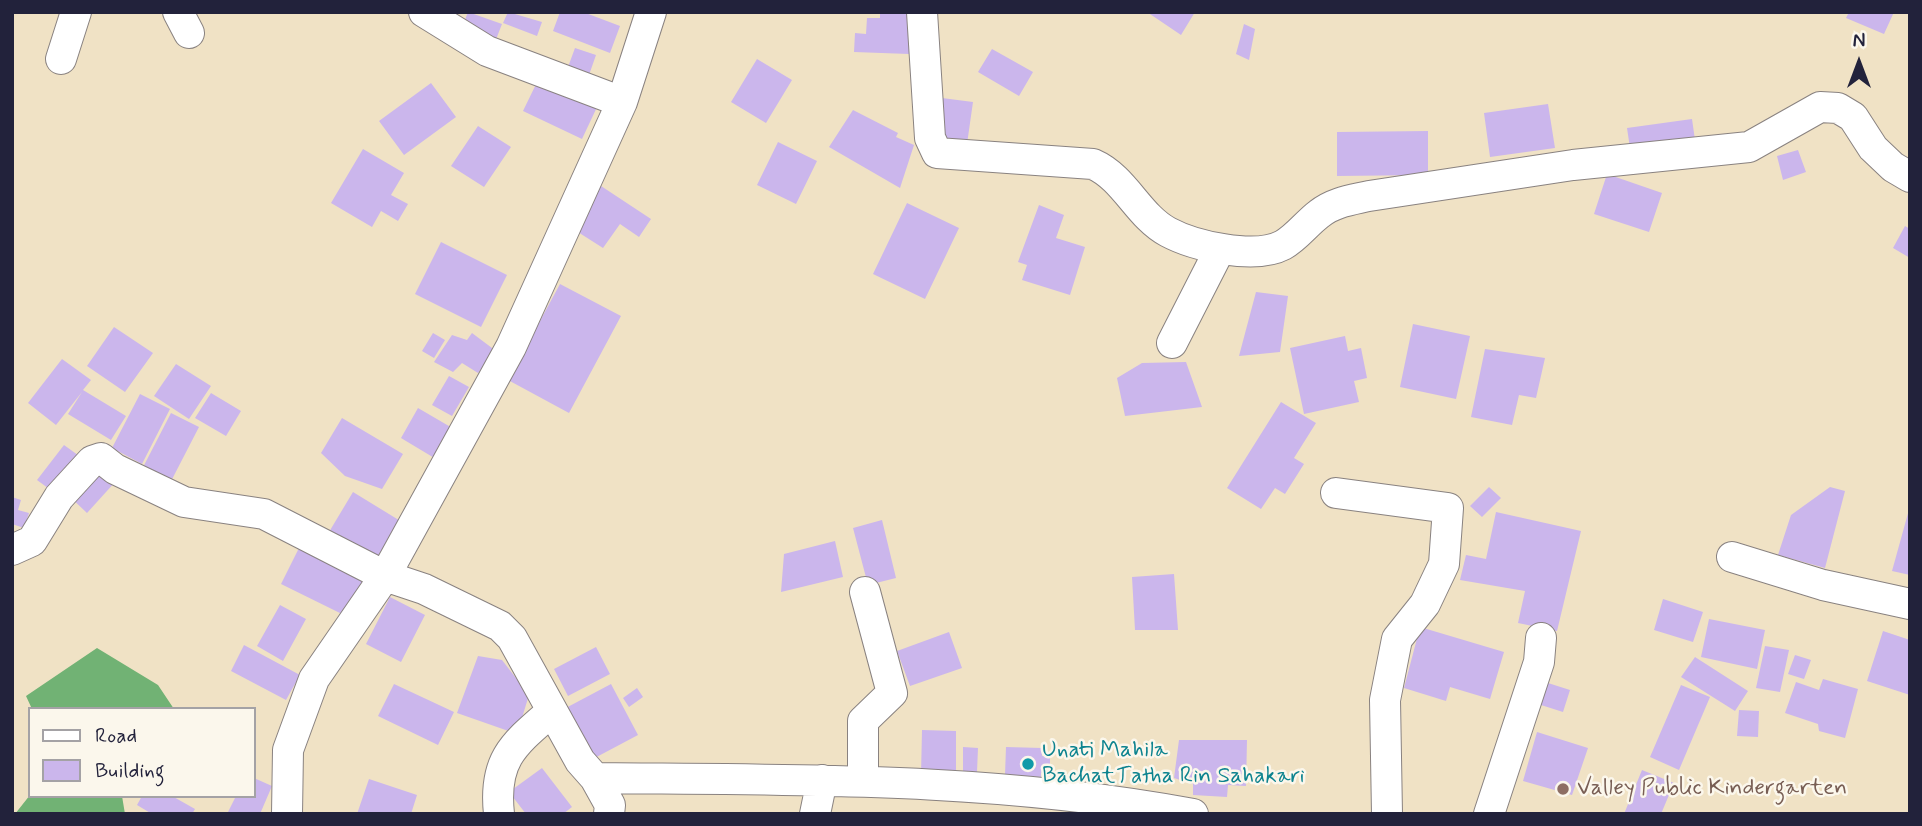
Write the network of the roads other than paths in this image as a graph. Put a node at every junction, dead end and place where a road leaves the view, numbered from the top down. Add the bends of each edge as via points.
1 (76, 12) edge
2 (424, 12) edge
3 (651, 12) edge
4 (922, 12) edge
5 (61, 59) dead end
6 (622, 102) junction
7 (1910, 177) edge
8 (1220, 249) junction
9 (1172, 344) dead end
10 (1336, 493) dead end
11 (12, 550) edge
12 (1731, 557) dead end
13 (385, 576) junction
14 (865, 592) dead end
15 (1910, 604) edge
16 (1541, 638) dead end
17 (552, 711) junction
18 (595, 778) junction
19 (822, 780) junction
20 (863, 780) junction
21 (1131, 808) edge
22 (287, 814) edge
23 (499, 814) edge
24 (609, 814) edge
25 (816, 814) edge
26 (1194, 814) edge
27 (1387, 814) edge
28 (1489, 814) edge

1 - 5 street
2 - 6 street via 487,51
3 - 6 street
4 - 8 street via 930,138 937,153 1093,164 1108,171 1159,226
6 - 13 street via 511,346
7 - 8 street via 1873,148 1853,117 1838,108 1820,107 1749,147 1573,165 1369,196 1329,207 1282,246
8 - 9 street
10 - 27 street via 1448,508 1444,564 1394,651 1385,700
11 - 13 street via 32,541 59,497 92,461 101,458 184,502 264,514
12 - 15 street via 1823,585
13 - 17 street via 424,589 500,626 512,638
13 - 22 street via 310,690 288,750
14 - 20 street via 891,693 863,721
16 - 28 street via 1539,662
17 - 18 street
17 - 23 street via 504,758 497,795
18 - 19 street
18 - 24 street via 610,805
19 - 20 street
19 - 25 street
20 - 21 street via 976,785
21 - 26 street

